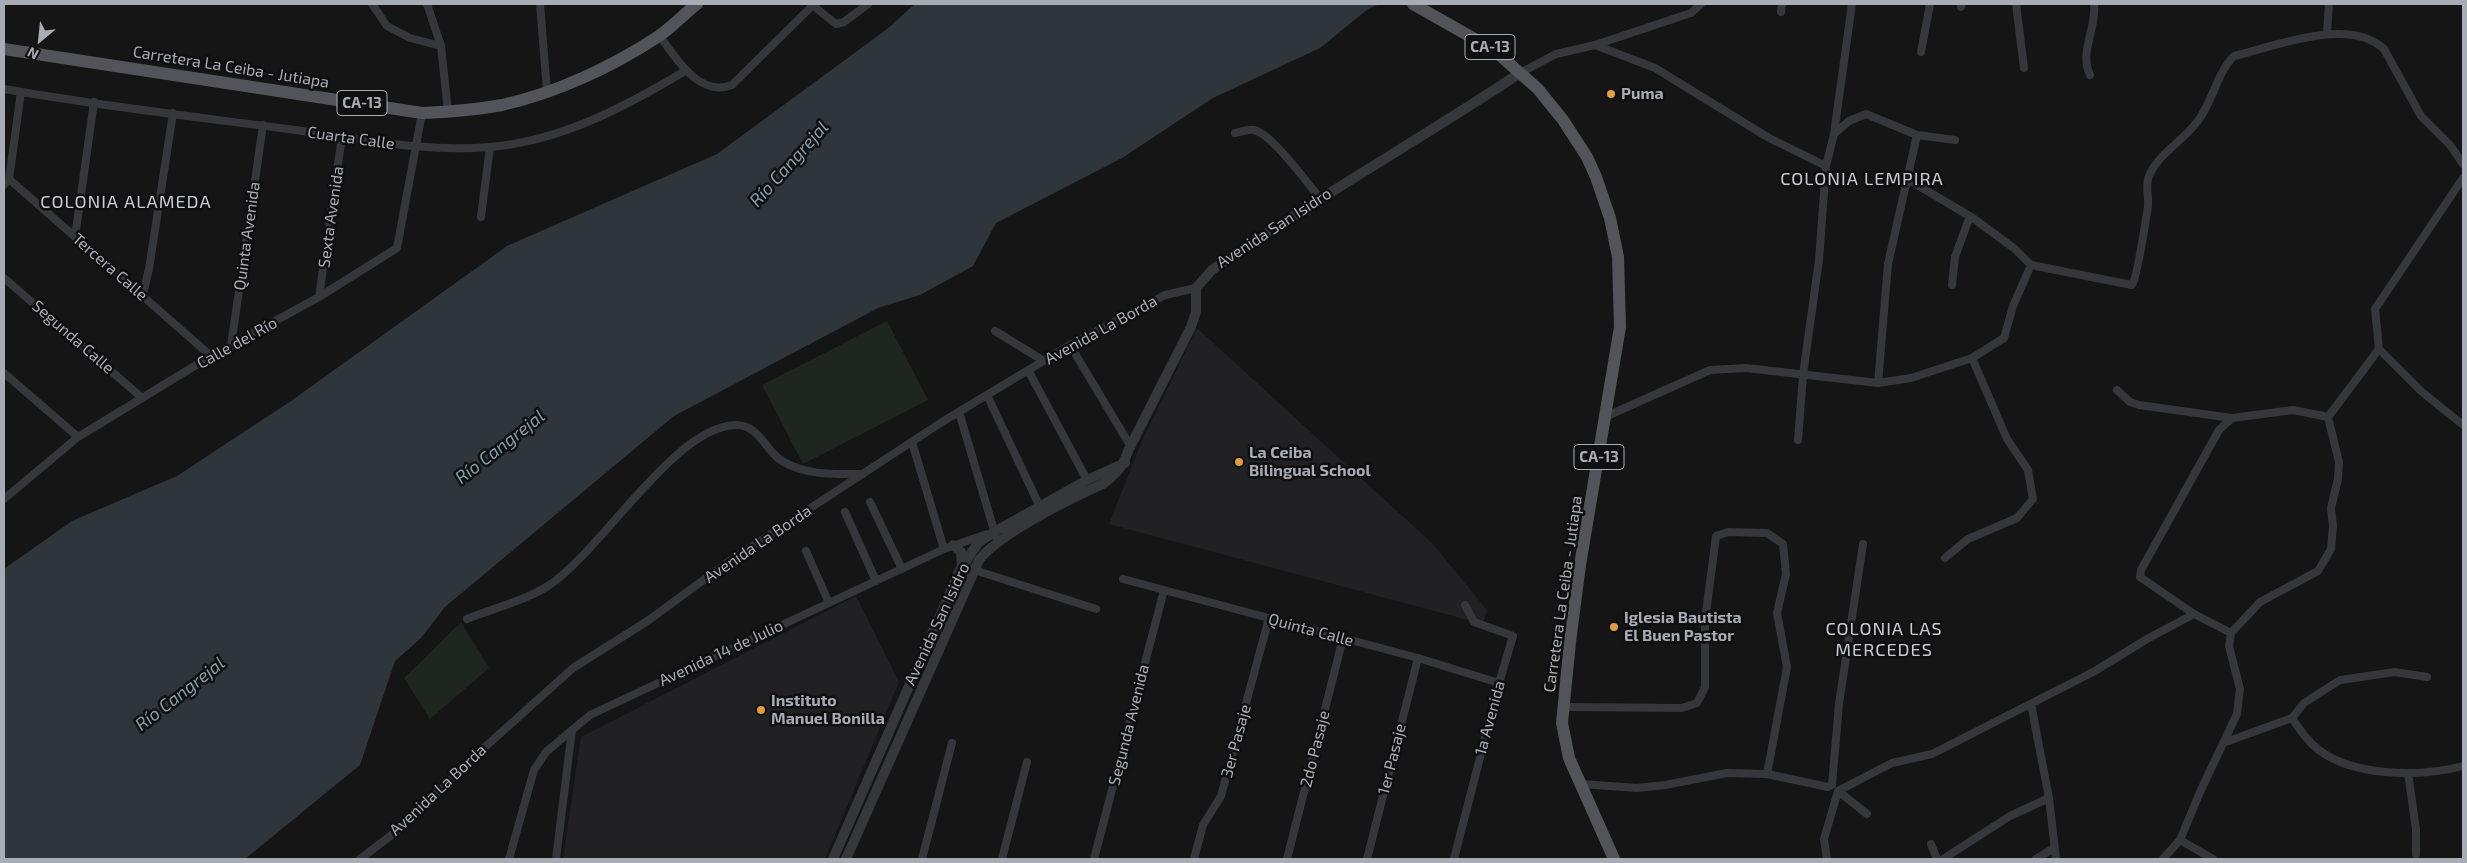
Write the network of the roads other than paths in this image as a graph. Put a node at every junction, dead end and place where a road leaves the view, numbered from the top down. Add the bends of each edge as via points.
1 (372, 4) edge
2 (428, 4) edge
3 (540, 4) edge
4 (697, 4) edge
5 (868, 4) edge
6 (1413, 4) edge
7 (1701, 4) edge
8 (1852, 4) edge
9 (1930, 4) edge
10 (2016, 4) edge
11 (2094, 4) edge
12 (2330, 4) edge
13 (811, 5) edge
14 (2327, 33) junction
15 (660, 35) junction
16 (1595, 45) junction
17 (441, 46) junction
18 (4, 49) edge
19 (1921, 52) dead end
20 (2024, 68) dead end
21 (685, 71) junction
22 (1520, 74) junction
23 (2090, 75) dead end
24 (4, 89) edge
25 (547, 91) junction
26 (21, 92) junction
27 (94, 102) junction
28 (448, 112) junction
29 (174, 113) junction
30 (422, 113) junction
31 (264, 125) junction
32 (1235, 133) dead end
33 (1834, 134) junction
34 (1917, 135) junction
35 (342, 136) junction
36 (1955, 140) dead end
37 (415, 147) junction
38 (490, 147) junction
39 (2463, 164) edge
40 (1826, 166) junction
41 (1907, 178) junction
42 (2463, 178) edge
43 (6, 182) edge
44 (1320, 198) junction
45 (1970, 216) junction
46 (481, 217) dead end
47 (76, 237) junction
48 (2031, 265) junction
49 (4, 278) edge
50 (1952, 285) dead end
51 (1196, 288) junction
52 (142, 294) junction
53 (319, 297) junction
54 (995, 331) dead end
55 (1070, 345) junction
56 (231, 346) junction
57 (2379, 349) junction
58 (211, 356) junction
59 (1972, 358) junction
60 (1044, 360) junction
61 (1028, 370) junction
62 (4, 373) edge
63 (1803, 375) junction
64 (1878, 383) junction
65 (2117, 390) dead end
66 (987, 395) junction
67 (141, 397) junction
68 (958, 412) junction
69 (1607, 416) junction
70 (2328, 417) junction
71 (2232, 418) junction
72 (2463, 425) edge
73 (78, 437) junction
74 (1798, 440) dead end
75 (912, 442) junction
76 (1131, 446) junction
77 (1125, 463) junction
78 (863, 474) junction
79 (1087, 480) junction
80 (1068, 497) junction
81 (4, 499) edge
82 (870, 502) dead end
83 (1040, 507) junction
84 (846, 512) dead end
85 (996, 537) junction
86 (1863, 544) dead end
87 (948, 547) junction
88 (806, 551) dead end
89 (1945, 558) dead end
90 (962, 566) junction
91 (902, 569) junction
92 (973, 571) junction
93 (1123, 579) dead end
94 (876, 581) junction
95 (1164, 590) junction
96 (829, 603) junction
97 (1465, 605) dead end
98 (1096, 609) dead end
99 (2194, 614) junction
100 (1270, 618) junction
101 (467, 619) dead end
102 (2231, 634) junction
103 (1343, 638) junction
104 (1418, 658) junction
105 (2427, 677) dead end
106 (1499, 683) junction
107 (2031, 704) junction
108 (1564, 707) junction
109 (2292, 718) junction
110 (572, 730) junction
111 (952, 742) dead end
112 (2223, 743) junction
113 (1027, 762) dead end
114 (2463, 766) edge
115 (2408, 773) junction
116 (1767, 774) junction
117 (1581, 784) junction
118 (1838, 791) junction
119 (2049, 798) junction
120 (1867, 814) dead end
121 (2180, 840) junction
122 (1931, 844) dead end
123 (2054, 848) junction
124 (2416, 854) dead end
125 (360, 859) edge
126 (508, 859) edge
127 (556, 859) edge
128 (833, 859) edge
129 (846, 859) edge
130 (922, 859) edge
131 (1002, 859) edge
132 (1094, 859) edge
133 (1194, 859) edge
134 (1287, 859) edge
135 (1367, 859) edge
136 (1454, 859) edge
137 (1614, 859) edge
138 (1827, 859) edge
139 (1937, 859) edge
140 (1943, 859) edge
141 (2036, 859) edge
142 (2056, 859) edge
143 (2163, 859) edge
144 (2212, 859) edge

1 - 17 street via 387,26 410,38
2 - 17 street
3 - 25 street
4 - 15 main road, Carretera La Ceiba - Jutiapa / CA-13
5 - 13 street via 844,22 836,24
6 - 22 main road, Carretera La Ceiba - Jutiapa / CA-13 via 1494,50
7 - 16 street via 1691,13
8 - 33 street
9 - 19 street
10 - 20 street
11 - 23 street via 2085,57
12 - 14 street
13 - 21 street via 732,85 721,89
14 - 39 street via 2356,33 2375,40 2384,49 2421,116 2450,144
14 - 48 street via 2234,56 2226,64 2196,123 2148,177 2148,206 2132,285
15 - 21 street
15 - 25 main road, Carretera La Ceiba - Jutiapa / CA-13 via 600,69
16 - 22 street via 1556,54
16 - 40 street via 1655,68 1769,138
17 - 28 street
18 - 30 main road, Carretera La Ceiba - Jutiapa / CA-13
21 - 38 street, Cuarta Calle via 583,125 542,138
22 - 44 street, Avenida San Isidro
22 - 69 main road, Carretera La Ceiba - Jutiapa / CA-13 via 1550,103 1576,139 1596,176 1610,218 1618,257 1621,306
24 - 26 street, Cuarta Calle
25 - 28 main road, Carretera La Ceiba - Jutiapa / CA-13 via 503,104
26 - 27 street, Cuarta Calle
26 - 43 street
27 - 29 street, Cuarta Calle
27 - 47 street
28 - 30 main road, Carretera La Ceiba - Jutiapa / CA-13
29 - 31 street, Cuarta Calle
29 - 52 street via 150,269
30 - 37 street
31 - 35 street, Cuarta Calle
31 - 56 street, Quinta Avenida
32 - 44 street via 1253,130 1264,134
33 - 34 street via 1849,121 1866,114
33 - 40 street
34 - 36 street
34 - 41 street
35 - 37 street, Cuarta Calle
35 - 53 street, Sexta Avenida
37 - 38 street, Cuarta Calle
37 - 53 street, Calle del Río via 397,248
38 - 46 street
40 - 63 street via 1819,260
41 - 45 street
41 - 64 street via 1888,264
42 - 57 street via 2375,309
43 - 47 street, Tercera Calle
44 - 51 street, Avenida San Isidro via 1212,270
45 - 48 street
45 - 50 street via 1955,257
47 - 52 street, Tercera Calle
48 - 59 street via 2013,306 2004,338
49 - 67 street, Segunda Calle
51 - 55 street, Avenida La Borda via 1165,295
51 - 76 street, Avenida San Isidro via 1196,312 1187,336
52 - 58 street, Tercera Calle
53 - 56 street, Calle del Río
54 - 60 street
55 - 60 street, Avenida La Borda
55 - 76 street
56 - 58 street, Calle del Río
57 - 70 street
57 - 72 street via 2422,392
58 - 67 street, Calle del Río
59 - 64 street via 1911,378
59 - 89 street via 2008,439 2028,470 2033,499 2017,518 1968,539
60 - 61 street, Avenida La Borda
61 - 66 street, Avenida La Borda
61 - 79 street
62 - 73 street
63 - 64 street
63 - 69 street via 1746,368 1710,370
63 - 74 street
65 - 71 street via 2138,405
66 - 68 street, Avenida La Borda
66 - 83 street
67 - 73 street, Calle del Río
68 - 75 street, Avenida La Borda
68 - 85 street
69 - 108 main road, Carretera La Ceiba - Jutiapa / CA-13 via 1580,564
70 - 71 street via 2293,410
70 - 102 street via 2339,462 2331,508 2332,549 2318,571 2260,602
71 - 99 street via 2219,430 2141,570 2140,577 2144,582
73 - 81 street, Calle del Río
75 - 78 street, Avenida La Borda
75 - 87 street
76 - 77 street, Avenida San Isidro
77 - 79 street, Avenida San Isidro
77 - 80 street, Avenida San Isidro via 1103,484
78 - 101 street via 799,470 780,460 750,428 735,425 708,432 679,453 574,564 549,586
78 - 125 street, Avenida La Borda via 573,668 402,827
79 - 80 street, Avenida San Isidro
80 - 83 street, Avenida San Isidro
80 - 85 street, Avenida San Isidro
82 - 91 street
83 - 85 street, Avenida San Isidro
84 - 94 street
85 - 87 street, Avenida 14 de Julio
85 - 90 street, Avenida San Isidro via 978,543
85 - 92 street, Avenida San Isidro
86 - 116 street via 1839,704 1833,783 1828,787
87 - 90 street via 961,552
87 - 91 street, Avenida 14 de Julio
88 - 96 street
90 - 92 street
90 - 128 street, Avenida San Isidro
91 - 94 street, Avenida 14 de Julio
92 - 98 street
92 - 129 street, Avenida San Isidro
93 - 95 street, Quinta Calle
94 - 96 street, Avenida 14 de Julio
95 - 100 street, Quinta Calle
95 - 132 street, Segunda Avenida
96 - 110 street, Avenida 14 de Julio via 590,715
97 - 106 street, 1a Avenida via 1474,622 1513,636
99 - 102 street
99 - 107 street
100 - 103 street, Quinta Calle
100 - 133 street, 3er Pasaje via 1222,796 1203,825
102 - 112 street via 2230,646 2240,689 2238,714
103 - 104 street, Quinta Calle
103 - 134 street, 2do Pasaje
104 - 106 street, Quinta Calle
104 - 135 street, 1er Pasaje
105 - 109 street via 2395,672 2340,680 2304,703
106 - 136 street, 1a Avenida
107 - 118 street via 1932,754 1892,763
107 - 119 street
108 - 116 street via 1682,708 1698,703 1705,686 1705,620 1716,536 1728,532 1767,533 1783,544 1786,574 1778,613 1787,667
108 - 117 main road, Carretera La Ceiba - Jutiapa / CA-13 via 1565,742
109 - 112 street
109 - 115 street via 2310,743 2342,762 2365,769
110 - 126 street, Avenida 14 de Julio via 546,752 534,770
110 - 127 street
111 - 130 street
112 - 121 street
113 - 131 street
114 - 115 street via 2425,774
115 - 124 street
116 - 117 street via 1728,773 1637,788
117 - 137 main road, Carretera La Ceiba - Jutiapa / CA-13
118 - 120 street
118 - 138 street via 1824,839
119 - 123 street
119 - 140 street via 2010,816
121 - 143 street
121 - 144 street
122 - 139 street
123 - 141 street
123 - 142 street

